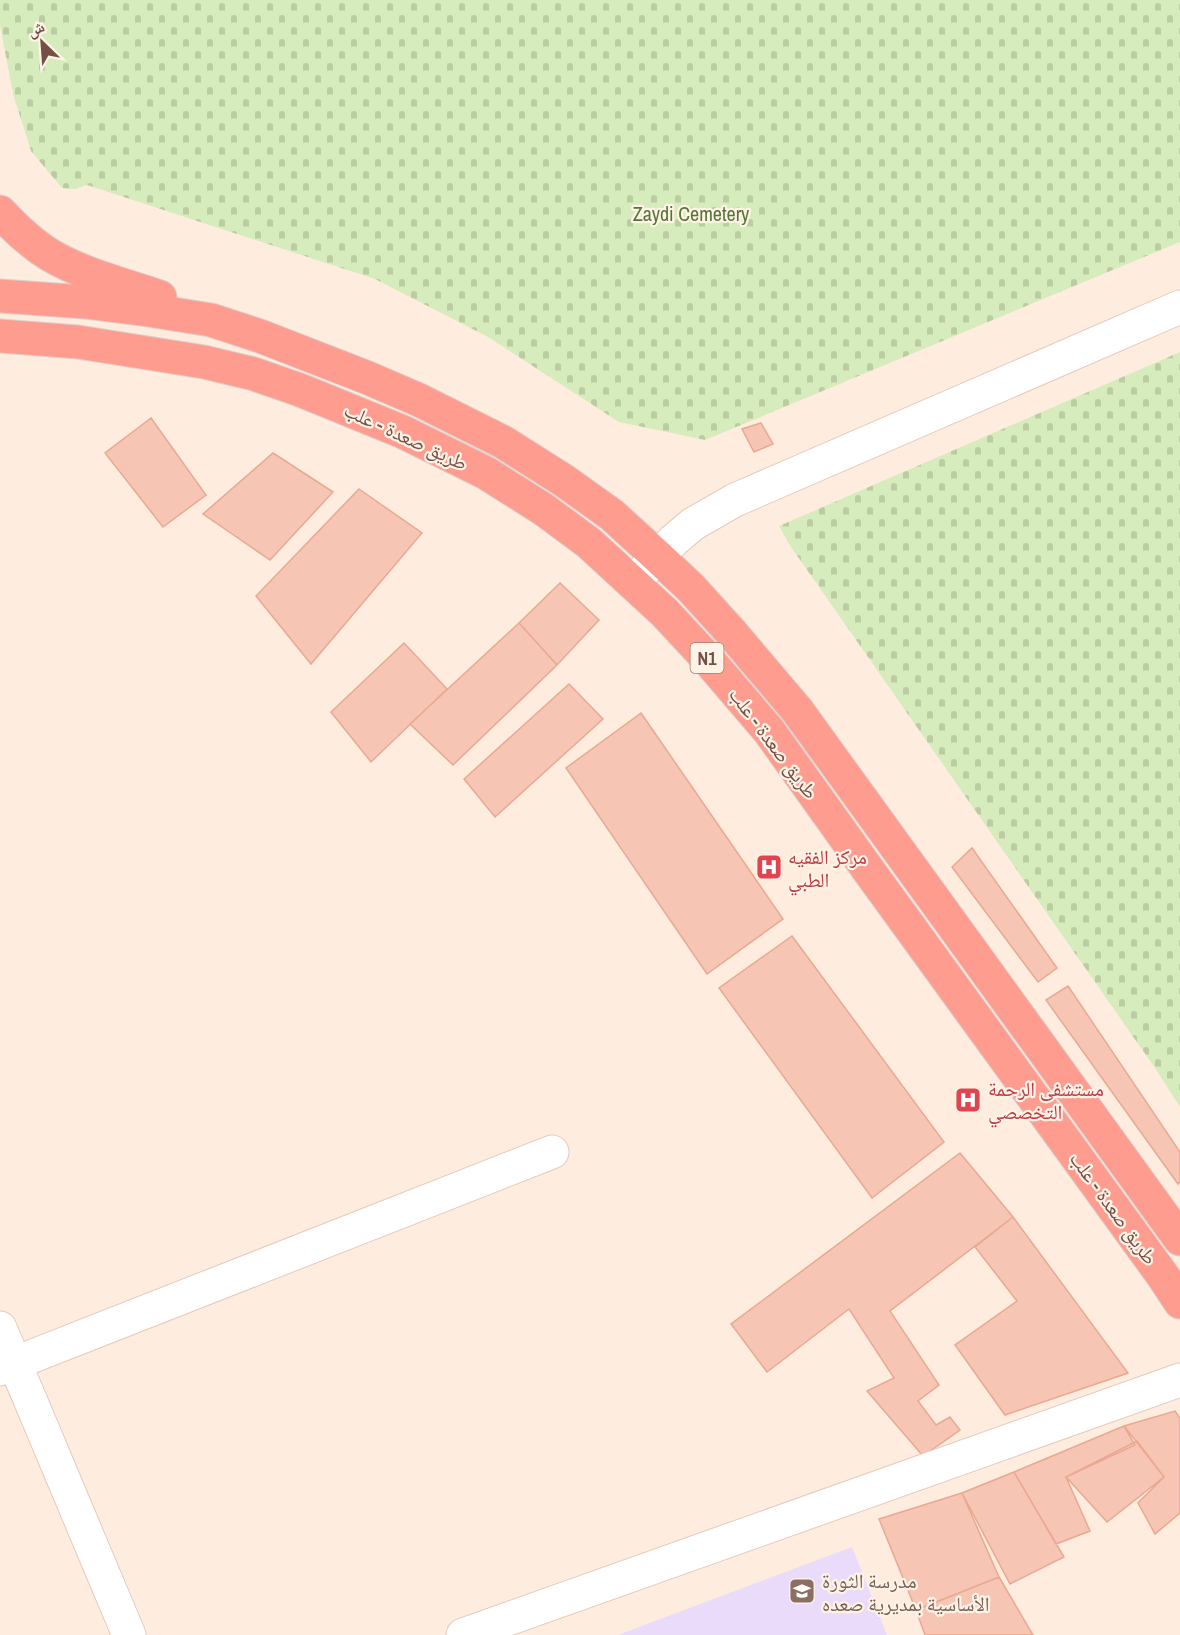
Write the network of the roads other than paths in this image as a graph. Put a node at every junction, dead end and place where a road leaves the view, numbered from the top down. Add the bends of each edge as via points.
1 (0, 212) edge
2 (0, 296) edge
3 (1180, 307) edge
4 (211, 320) junction
5 (0, 336) edge
6 (204, 362) junction
7 (657, 556) junction
8 (633, 582) junction
9 (552, 1152) dead end
10 (1180, 1239) edge
11 (1180, 1302) edge
12 (0, 1328) edge
13 (7, 1367) edge
14 (1180, 1380) edge
15 (477, 1632) edge
16 (129, 1635) edge

1 - 4 highway via 48,254
2 - 4 highway, طريق صعدة - علب / N1 via 85,302
3 - 7 street via 735,500 693,524
4 - 6 highway
4 - 7 highway, طريق صعدة - علب / N1 via 368,378 503,442 612,515
5 - 6 highway, طريق صعدة - علب / N1 via 78,342
6 - 8 highway, طريق صعدة - علب / N1 via 254,374 354,411 486,473 589,543
7 - 8 street
7 - 10 highway, طريق صعدة - علب / N1 via 691,588 797,710
8 - 11 highway, طريق صعدة - علب / N1 via 770,731
9 - 13 street
12 - 13 street
13 - 16 street
14 - 15 street

